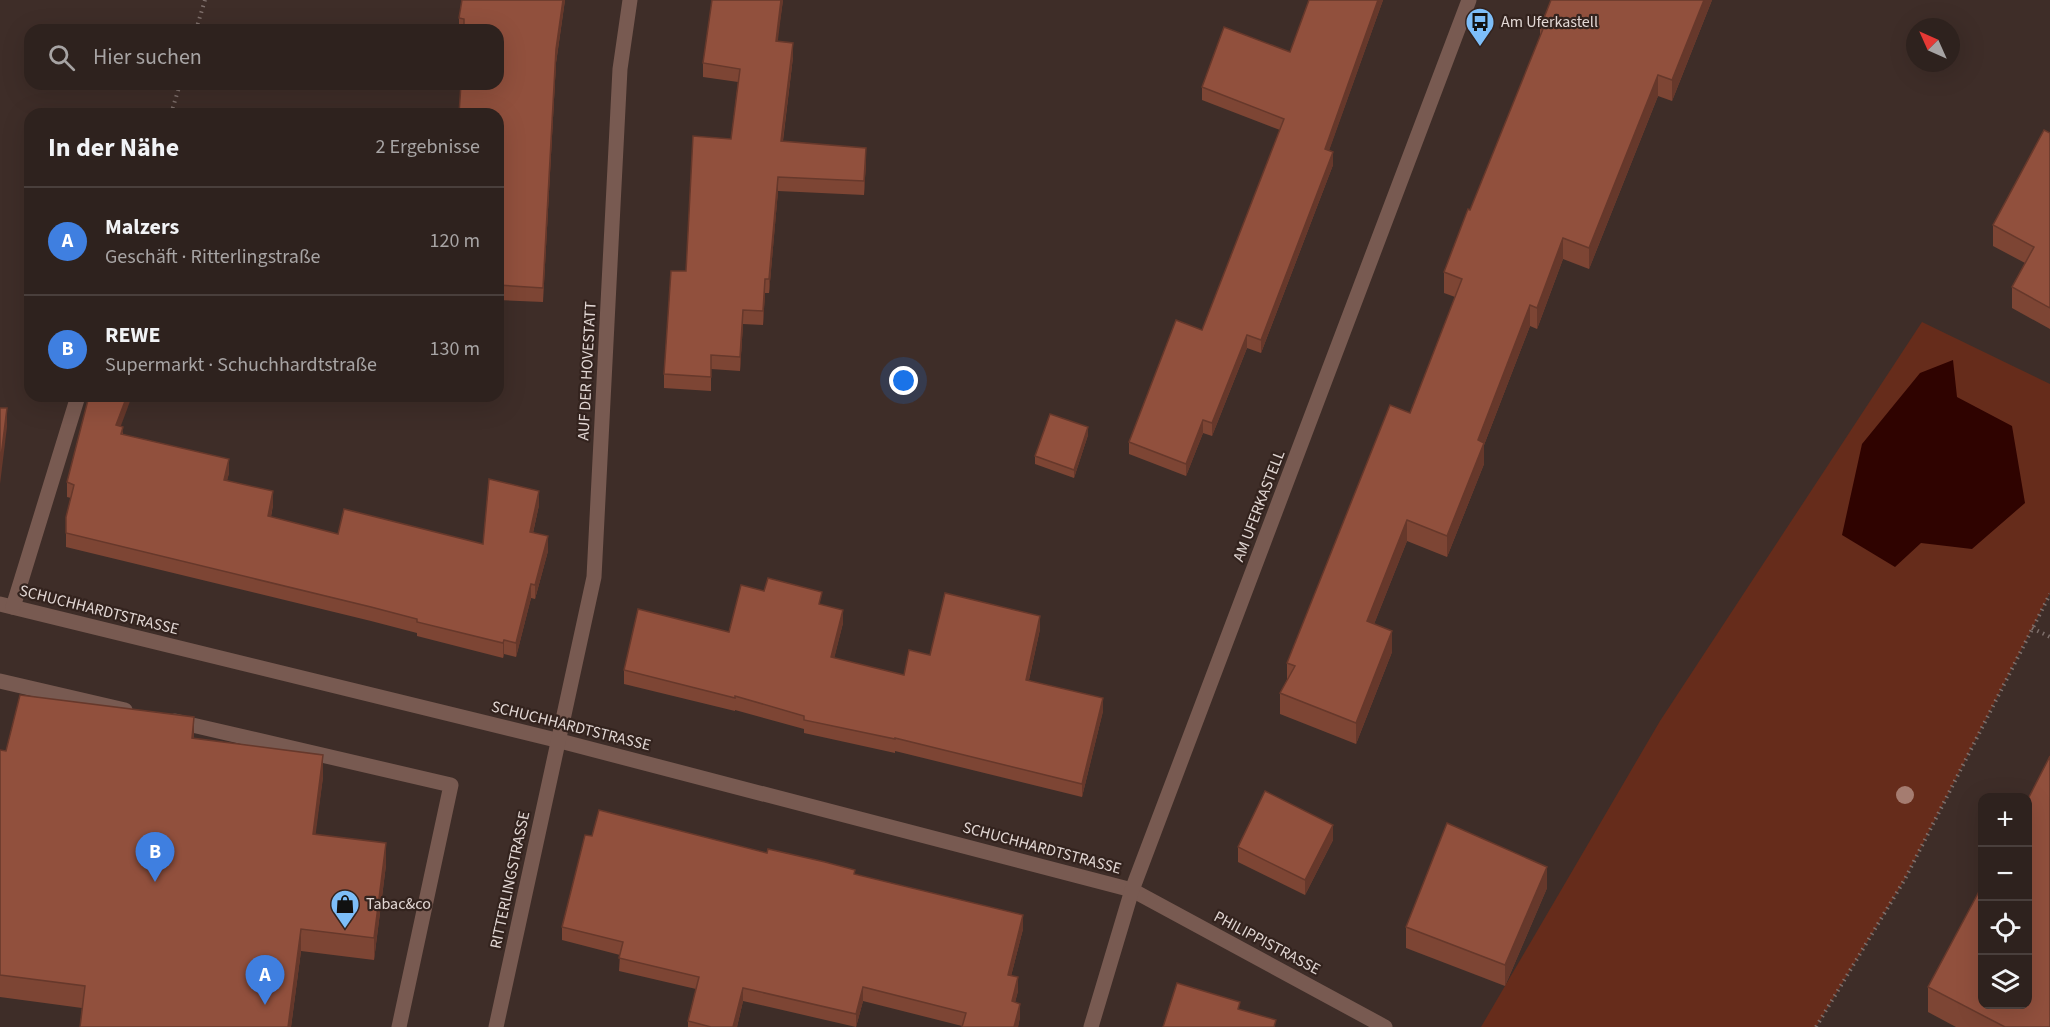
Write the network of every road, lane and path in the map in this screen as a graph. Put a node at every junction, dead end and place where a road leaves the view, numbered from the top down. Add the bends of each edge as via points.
1 (205, 0) edge
2 (630, 0) edge
3 (1469, 0) edge
4 (198, 24) edge
5 (178, 90) edge
6 (173, 108) edge
7 (76, 402) edge
8 (2050, 594) edge
9 (7, 606) edge
10 (2032, 628) junction
11 (2050, 637) edge
12 (0, 681) edge
13 (139, 713) edge
14 (162, 718) edge
15 (560, 741) junction
16 (1132, 890) junction
17 (399, 1027) edge
18 (496, 1027) edge
19 (1091, 1027) edge
20 (1385, 1027) edge
21 (1816, 1027) edge

1 - 4 path
2 - 15 street, AUF DER HOVESTATT via 620,69 594,577
3 - 16 street, AM UFERKASTELL
5 - 6 path
7 - 9 street
8 - 10 path
9 - 15 street, SCHUCHHARDTSTRASSE
10 - 11 path
10 - 21 path via 1905,879
12 - 13 street
14 - 17 street via 451,785
15 - 16 street, SCHUCHHARDTSTRASSE
15 - 18 street, RITTERLINGSTRASSE
16 - 19 street, AM UFERKASTELL
16 - 20 street, PHILIPPISTRASSE

